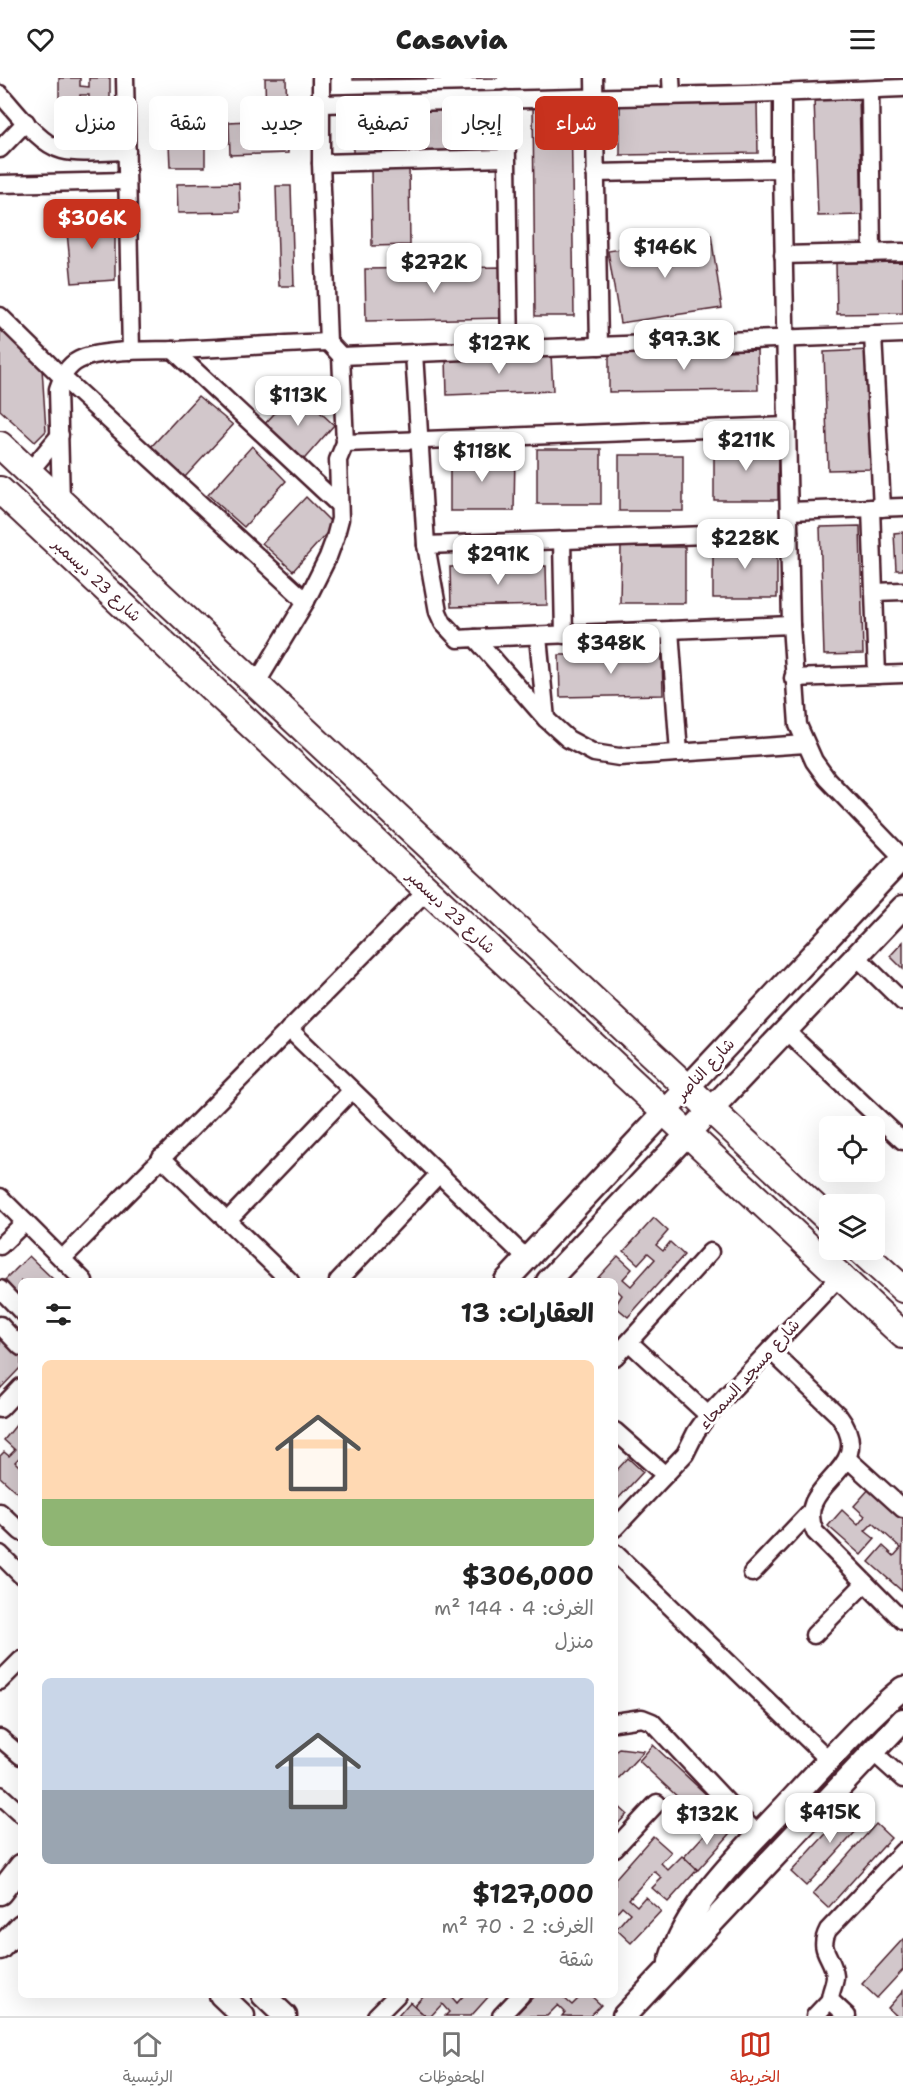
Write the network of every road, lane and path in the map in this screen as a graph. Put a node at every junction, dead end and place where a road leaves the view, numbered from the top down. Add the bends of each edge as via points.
1 (124, 78) edge
2 (321, 78) edge
3 (594, 78) edge
4 (671, 78) edge
5 (747, 86) edge
6 (903, 88) edge
7 (870, 90) junction
8 (782, 93) junction
9 (0, 94) edge
10 (322, 96) edge
11 (595, 96) edge
12 (672, 96) junction
13 (618, 97) edge
14 (442, 101) edge
15 (324, 104) edge
16 (26, 122) junction
17 (0, 149) edge
18 (321, 150) edge
19 (505, 150) edge
20 (595, 150) edge
21 (127, 151) junction
22 (505, 158) junction
23 (321, 163) junction
24 (782, 169) junction
25 (595, 173) junction
26 (127, 181) junction
27 (0, 184) edge
28 (903, 252) edge
29 (872, 253) junction
30 (783, 255) junction
31 (0, 316) edge
32 (903, 334) edge
33 (873, 335) junction
34 (785, 339) junction
35 (328, 342) junction
36 (599, 346) junction
37 (173, 350) junction
38 (510, 350) junction
39 (131, 351) junction
40 (414, 353) junction
41 (341, 356) junction
42 (62, 376) junction
43 (786, 426) junction
44 (60, 435) junction
45 (418, 441) junction
46 (345, 443) junction
47 (0, 445) edge
48 (29, 472) junction
49 (0, 490) edge
50 (61, 502) junction
51 (339, 505) junction
52 (903, 507) edge
53 (876, 508) junction
54 (789, 511) junction
55 (789, 532) junction
56 (562, 540) junction
57 (426, 545) junction
58 (903, 591) edge
59 (874, 592) junction
60 (162, 597) junction
61 (306, 601) junction
62 (138, 619) junction
63 (791, 625) junction
64 (670, 630) junction
65 (564, 635) junction
66 (538, 637) junction
67 (475, 638) junction
68 (903, 674) edge
69 (878, 675) junction
70 (793, 678) junction
71 (256, 684) junction
72 (546, 719) junction
73 (805, 744) junction
74 (679, 753) junction
75 (903, 858) edge
76 (427, 890) junction
77 (903, 907) edge
78 (856, 957) junction
79 (903, 1002) edge
80 (289, 1029) junction
81 (786, 1031) junction
82 (687, 1088) junction
83 (352, 1090) junction
84 (711, 1110) junction
85 (665, 1112) junction
86 (688, 1134) junction
87 (903, 1141) edge
88 (161, 1157) junction
89 (439, 1174) junction
90 (0, 1197) edge
91 (819, 1211) edge
92 (227, 1221) junction
93 (25, 1222) junction
94 (0, 1246) edge
95 (710, 1252) dead end
96 (62, 1259) junction
97 (527, 1259) junction
98 (871, 1260) edge
99 (840, 1276) junction
100 (81, 1278) edge
101 (287, 1278) edge
102 (341, 1278) edge
103 (509, 1278) edge
104 (551, 1278) edge
105 (0, 1289) edge
106 (903, 1289) edge
107 (18, 1308) edge
108 (0, 1324) edge
109 (903, 1335) edge
110 (629, 1342) junction
111 (18, 1344) edge
112 (770, 1350) junction
113 (618, 1354) edge
114 (18, 1395) edge
115 (0, 1409) edge
116 (708, 1415) junction
117 (618, 1434) edge
118 (848, 1459) junction
119 (665, 1475) junction
120 (903, 1509) edge
121 (0, 1512) edge
122 (809, 1513) junction
123 (618, 1525) edge
124 (18, 1529) edge
125 (0, 1554) edge
126 (618, 1556) edge
127 (18, 1566) edge
128 (752, 1573) dead end
129 (865, 1583) junction
130 (903, 1621) edge
131 (814, 1635) dead end
132 (18, 1663) edge
133 (0, 1682) edge
134 (903, 1688) edge
135 (903, 1720) edge
136 (618, 1722) edge
137 (0, 1738) edge
138 (873, 1752) junction
139 (18, 1753) edge
140 (829, 1761) junction
141 (903, 1779) edge
142 (0, 1795) edge
143 (657, 1803) dead end
144 (18, 1811) edge
145 (758, 1835) junction
146 (618, 1845) edge
147 (903, 1851) edge
148 (18, 1870) edge
149 (0, 1893) edge
150 (18, 1929) edge
151 (0, 1948) edge
152 (667, 1972) junction
153 (224, 1998) edge
154 (268, 1998) edge
155 (394, 1998) edge
156 (518, 1998) edge
157 (830, 2000) junction
158 (243, 2016) edge
159 (285, 2016) edge
160 (376, 2016) edge
161 (501, 2016) edge
162 (624, 2016) edge
163 (815, 2016) edge
164 (848, 2016) edge

1 - 21 street
2 - 10 street
3 - 11 street
4 - 12 street
5 - 8 street
5 - 12 street
6 - 7 street
7 - 8 street
7 - 29 street
8 - 24 street
9 - 16 street
12 - 13 street
14 - 15 street
16 - 17 street
16 - 21 street via 59,149
18 - 23 street
19 - 22 street
20 - 25 street
21 - 26 street
22 - 23 street
22 - 38 street
23 - 35 street
24 - 25 street
24 - 30 street
25 - 36 street
26 - 27 street
26 - 39 street
28 - 29 street
29 - 30 street
30 - 34 street
31 - 42 street
32 - 33 street
33 - 34 street
33 - 53 street
34 - 36 street
34 - 43 street
35 - 37 street
35 - 41 street
36 - 38 street
37 - 39 street
37 - 51 street
38 - 40 street
39 - 42 street via 89,356 78,360
40 - 41 street
40 - 45 street
41 - 46 street
42 - 44 street via 58,389
42 - 61 street
43 - 45 street
43 - 54 street
44 - 48 street
44 - 50 street
45 - 46 street
45 - 57 street
46 - 51 street via 338,460
47 - 48 main road, شارع 23 ديسمبر
48 - 50 main road, شارع 23 ديسمبر
49 - 62 main road, شارع 23 ديسمبر
50 - 60 main road, شارع 23 ديسمبر
51 - 61 street via 335,538
52 - 53 street
53 - 54 street
53 - 59 street
54 - 55 street
55 - 56 street
55 - 63 street
56 - 57 street
56 - 65 street
57 - 67 street via 443,623 458,639
58 - 59 street
59 - 69 street
60 - 62 main road
60 - 71 main road, شارع 23 ديسمبر
61 - 71 street
62 - 76 main road, شارع 23 ديسمبر
63 - 64 street
63 - 70 street
64 - 65 street
64 - 74 street
65 - 66 street
66 - 67 street
66 - 72 street
67 - 72 street
68 - 69 street
69 - 70 street
70 - 73 street via 798,724
71 - 82 main road, شارع 23 ديسمبر
72 - 74 street via 568,739 600,754 619,757
73 - 74 street
73 - 75 street via 827,779
75 - 82 street, شارع الناصر
76 - 80 street
76 - 85 main road, شارع 23 ديسمبر
77 - 78 street, شارع الناصر
78 - 79 street
78 - 81 street, شارع الناصر
80 - 83 street
80 - 88 street
81 - 84 street, شارع الناصر
81 - 87 street
82 - 84 main road, شارع 23 ديسمبر
82 - 85 street, شارع الناصر
83 - 89 street
83 - 92 street
84 - 86 street, شارع الناصر
84 - 91 main road, شارع 23 ديسمبر
85 - 86 main road, شارع 23 ديسمبر
85 - 97 street, شارع الناصر
86 - 99 main road, شارع 23 ديسمبر
86 - 104 street, شارع الناصر
88 - 92 street
88 - 96 street
89 - 97 street
89 - 102 street
90 - 93 street
92 - 101 street
93 - 94 street
93 - 96 street
95 - 110 street
96 - 100 street
97 - 103 street, شارع الناصر
98 - 106 main road
99 - 109 main road, شارع 23 ديسمبر
99 - 112 street, شارع مسجد السمحاء
105 - 107 street
108 - 111 street
110 - 113 street
110 - 116 street
112 - 116 street, شارع مسجد السمحاء
112 - 118 street via 845,1424 850,1435
114 - 115 street
116 - 119 street, شارع مسجد السمحاء via 685,1454
117 - 119 street
118 - 120 street
118 - 122 street via 818,1494
119 - 123 street, شارع مسجد السمحاء
121 - 124 street
122 - 128 street
122 - 129 street via 819,1539
125 - 127 street
126 - 140 street
129 - 130 street
129 - 131 street
132 - 133 street
134 - 140 street
135 - 138 street
136 - 145 street via 642,1718 652,1722
137 - 139 street
138 - 141 street
138 - 152 street
140 - 145 street
142 - 144 street
143 - 146 street
145 - 152 street via 705,1895 685,1925
147 - 157 street via 825,1936 825,1951 835,1981
148 - 149 street
150 - 151 street
152 - 162 street
153 - 158 street
154 - 159 street
155 - 160 street
156 - 161 street
157 - 163 street
157 - 164 street

